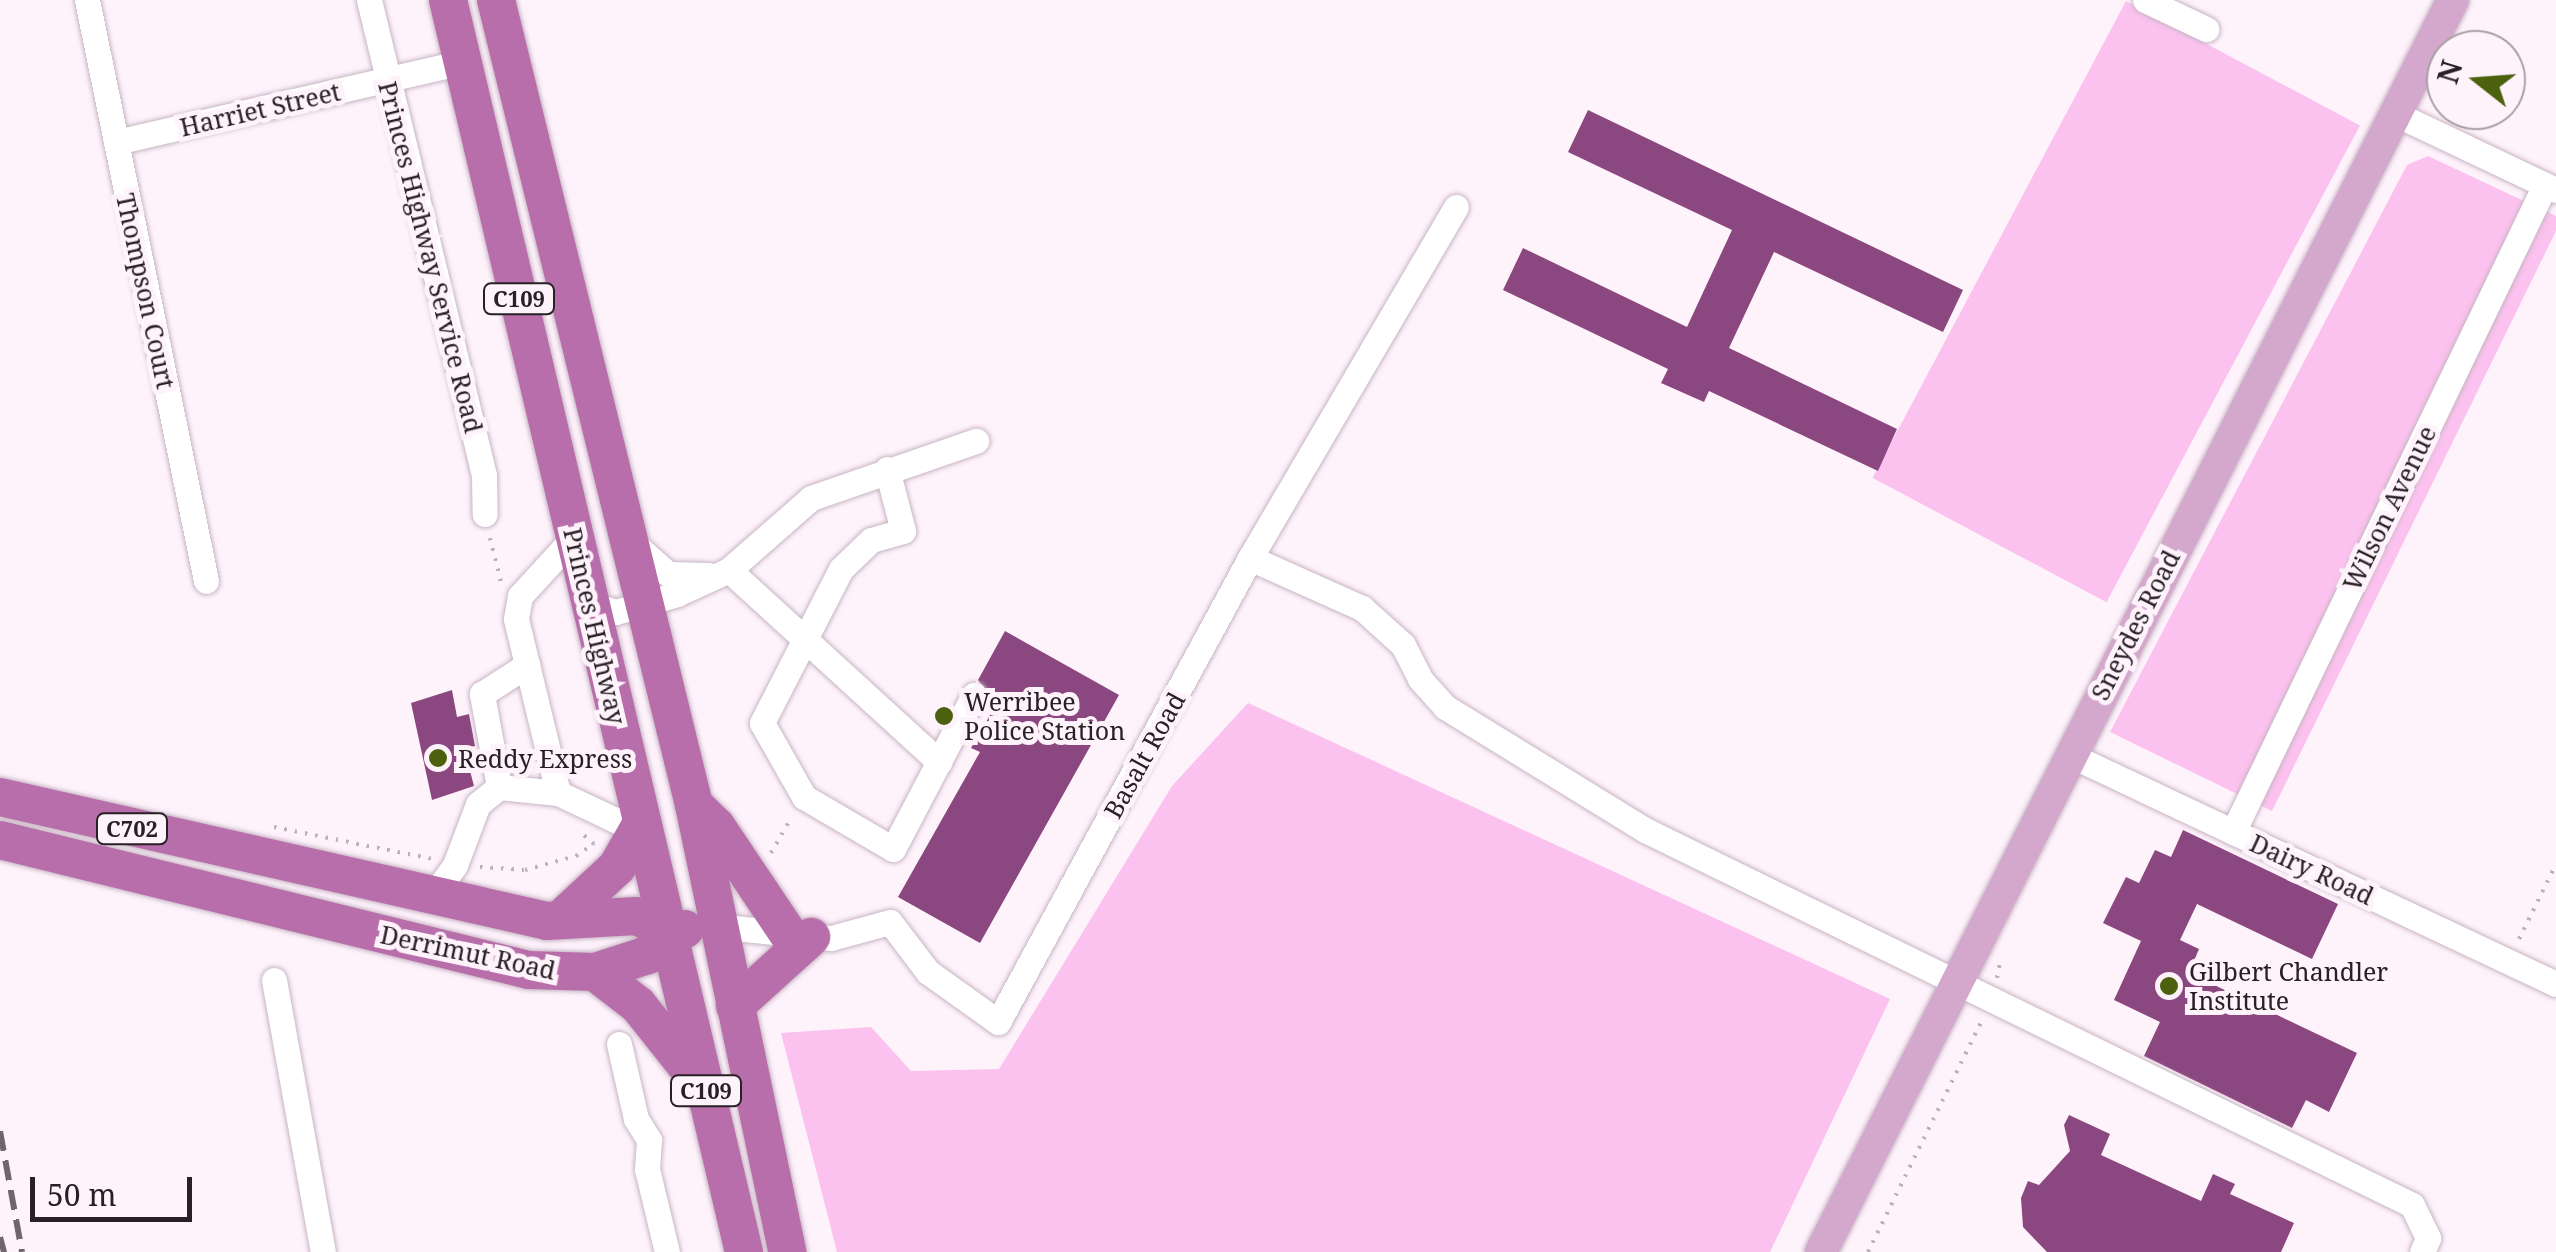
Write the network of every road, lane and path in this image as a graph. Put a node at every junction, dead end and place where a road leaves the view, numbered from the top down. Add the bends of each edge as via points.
1 (87, 0) edge
2 (369, 0) edge
3 (448, 0) edge
4 (496, 0) edge
5 (2145, 0) edge
6 (2453, 0) edge
7 (2206, 29) dead end
8 (508, 53) junction
9 (463, 62) junction
10 (388, 79) junction
11 (2398, 115) junction
12 (116, 142) junction
13 (2551, 188) edge
14 (1456, 207) dead end
15 (976, 441) dead end
16 (887, 469) junction
17 (485, 514) joint
18 (620, 526) junction
19 (574, 537) junction
20 (1250, 558) junction
21 (728, 570) junction
22 (206, 581) dead end
23 (590, 604) junction
24 (641, 608) junction
25 (516, 619) junction
26 (803, 637) junction
27 (527, 665) junction
28 (974, 694) dead end
29 (2068, 754) junction
30 (939, 762) junction
31 (499, 787) junction
32 (558, 793) junction
33 (0, 797) edge
34 (804, 797) junction
35 (694, 806) junction
36 (642, 823) junction
37 (2233, 832) junction
38 (0, 840) edge
39 (594, 844) dead end
40 (769, 856) dead end
41 (2556, 864) edge
42 (444, 880) junction
43 (560, 920) junction
44 (716, 926) junction
45 (668, 930) junction
46 (800, 936) junction
47 (2508, 961) junction
48 (595, 972) junction
49 (274, 980) dead end
50 (1950, 984) junction
51 (2556, 984) edge
52 (735, 1006) junction
53 (619, 1044) dead end
54 (706, 1090) junction
55 (324, 1252) edge
56 (668, 1252) edge
57 (744, 1252) edge
58 (787, 1252) edge
59 (1820, 1252) edge
60 (2422, 1252) edge

1 - 12 street, Thompson Court
2 - 10 street, Princes Highway Service Road
3 - 9 highway, Princes Highway / C109
4 - 8 highway, Princes Highway / C109
5 - 7 street
6 - 11 main road, Sneydes Road
8 - 9 highway
8 - 18 highway, Princes Highway / C109
9 - 10 street, Harriet Street
9 - 19 highway, Princes Highway / C109
10 - 12 street, Harriet Street
10 - 17 street, Princes Highway Service Road via 484,475
11 - 13 street
11 - 29 main road, Sneydes Road
12 - 22 street, Thompson Court
13 - 37 street, Wilson Avenue
14 - 20 street, Basalt Road
15 - 16 street
16 - 21 street via 811,498
16 - 26 street via 903,531 856,550
17 - 25 path via 496,572
18 - 21 street via 645,560 668,574 688,579
18 - 24 highway, Princes Highway / C109
19 - 23 highway, Princes Highway / C109
19 - 25 street via 520,596
20 - 46 street, Basalt Road via 998,1022 928,972 890,922
20 - 50 street via 1362,608 1402,645 1445,707 1526,762
21 - 24 street
21 - 26 street
23 - 24 street via 616,612
23 - 36 highway, Princes Highway / C109
24 - 35 highway, Princes Highway / C109
25 - 27 street
26 - 30 street
26 - 34 street via 762,723
27 - 31 street via 482,694
27 - 32 street
28 - 30 street
29 - 37 street, Dairy Road
29 - 50 main road, Sneydes Road
30 - 34 street via 893,849
31 - 32 street
31 - 42 street via 478,804
32 - 36 street via 615,820
33 - 42 highway, Derrimut Road / C702
34 - 40 path
35 - 44 highway, Princes Highway / C109
35 - 46 highway
36 - 43 highway via 616,867
36 - 45 highway, Princes Highway / C109
37 - 47 street, Dairy Road
38 - 48 highway, Derrimut Road / C702 via 529,970
39 - 42 path via 525,870
41 - 47 path
42 - 43 highway, Derrimut Road / C702
43 - 45 highway, Derrimut Road / C702 via 636,916
44 - 45 highway, C702
44 - 46 street, Basalt Road
44 - 52 highway, Princes Highway / C109
45 - 48 highway, Derrimut Road / C702 via 648,955
45 - 54 highway, Princes Highway / C109
46 - 52 highway
47 - 51 street, Dairy Road
48 - 54 highway via 638,1004
49 - 55 street
50 - 59 main road, Sneydes Road
50 - 60 street via 2412,1205 2428,1238
52 - 58 highway, Princes Highway / C109
53 - 56 street via 636,1119 649,1140 647,1169
54 - 57 highway, Princes Highway / C109

